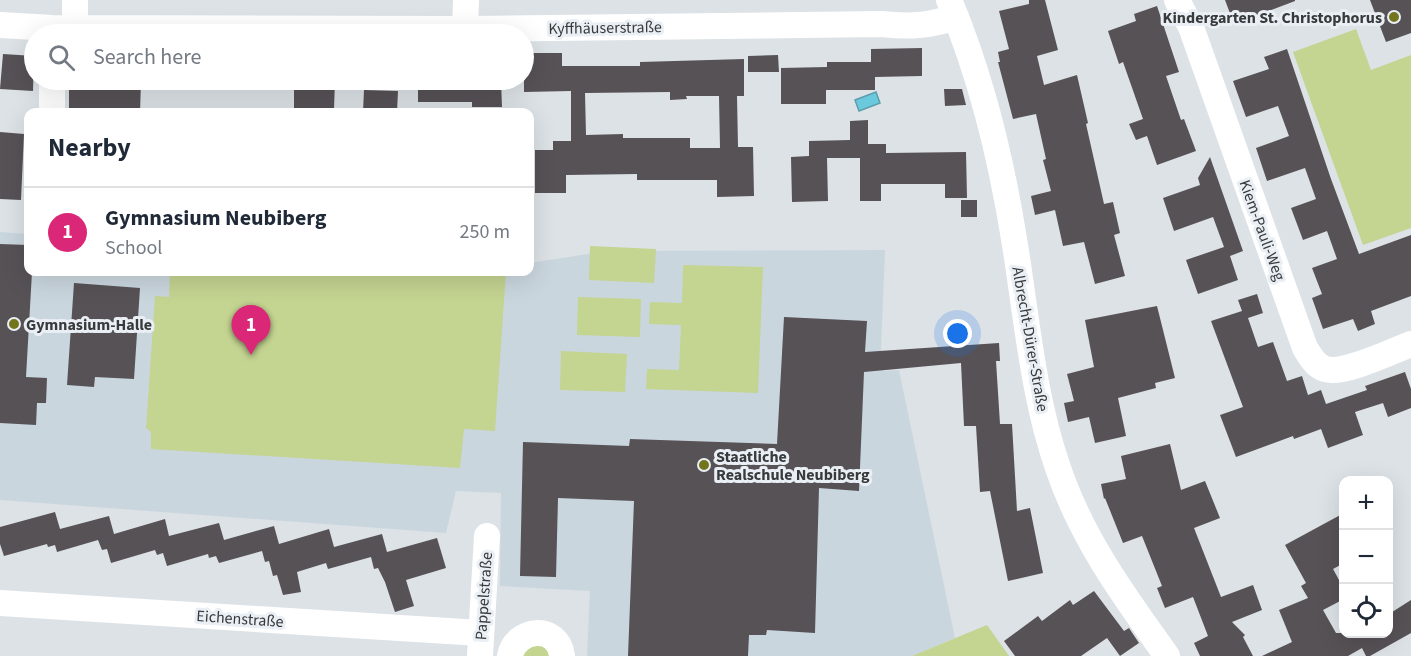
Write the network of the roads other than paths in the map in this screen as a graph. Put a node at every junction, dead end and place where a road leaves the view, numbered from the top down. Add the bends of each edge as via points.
1 (75, 0) edge
2 (466, 0) edge
3 (1177, 0) edge
4 (953, 8) edge
5 (63, 24) edge
6 (465, 24) edge
7 (0, 25) edge
8 (24, 27) edge
9 (534, 28) edge
10 (52, 90) edge
11 (52, 108) edge
12 (1411, 344) edge
13 (486, 536) dead end
14 (0, 603) edge
15 (480, 644) edge
16 (510, 656) edge
17 (562, 656) edge
18 (1167, 656) edge

1 - 5 street
2 - 6 street
3 - 12 street, Kiem-Pauli-Weg via 1194,37 1305,348 1314,362 1325,369 1339,369
4 - 9 street, Kyffhäuserstraße via 930,25
4 - 18 street, Albrecht-Dürer-Straße via 1000,159 1035,377 1056,463 1108,573
7 - 8 street, Kyffhäuserstraße
10 - 11 street
13 - 15 street, Pappelstraße
14 - 15 street, Eichenstraße
16 - 17 street via 520,639 548,634 557,640

